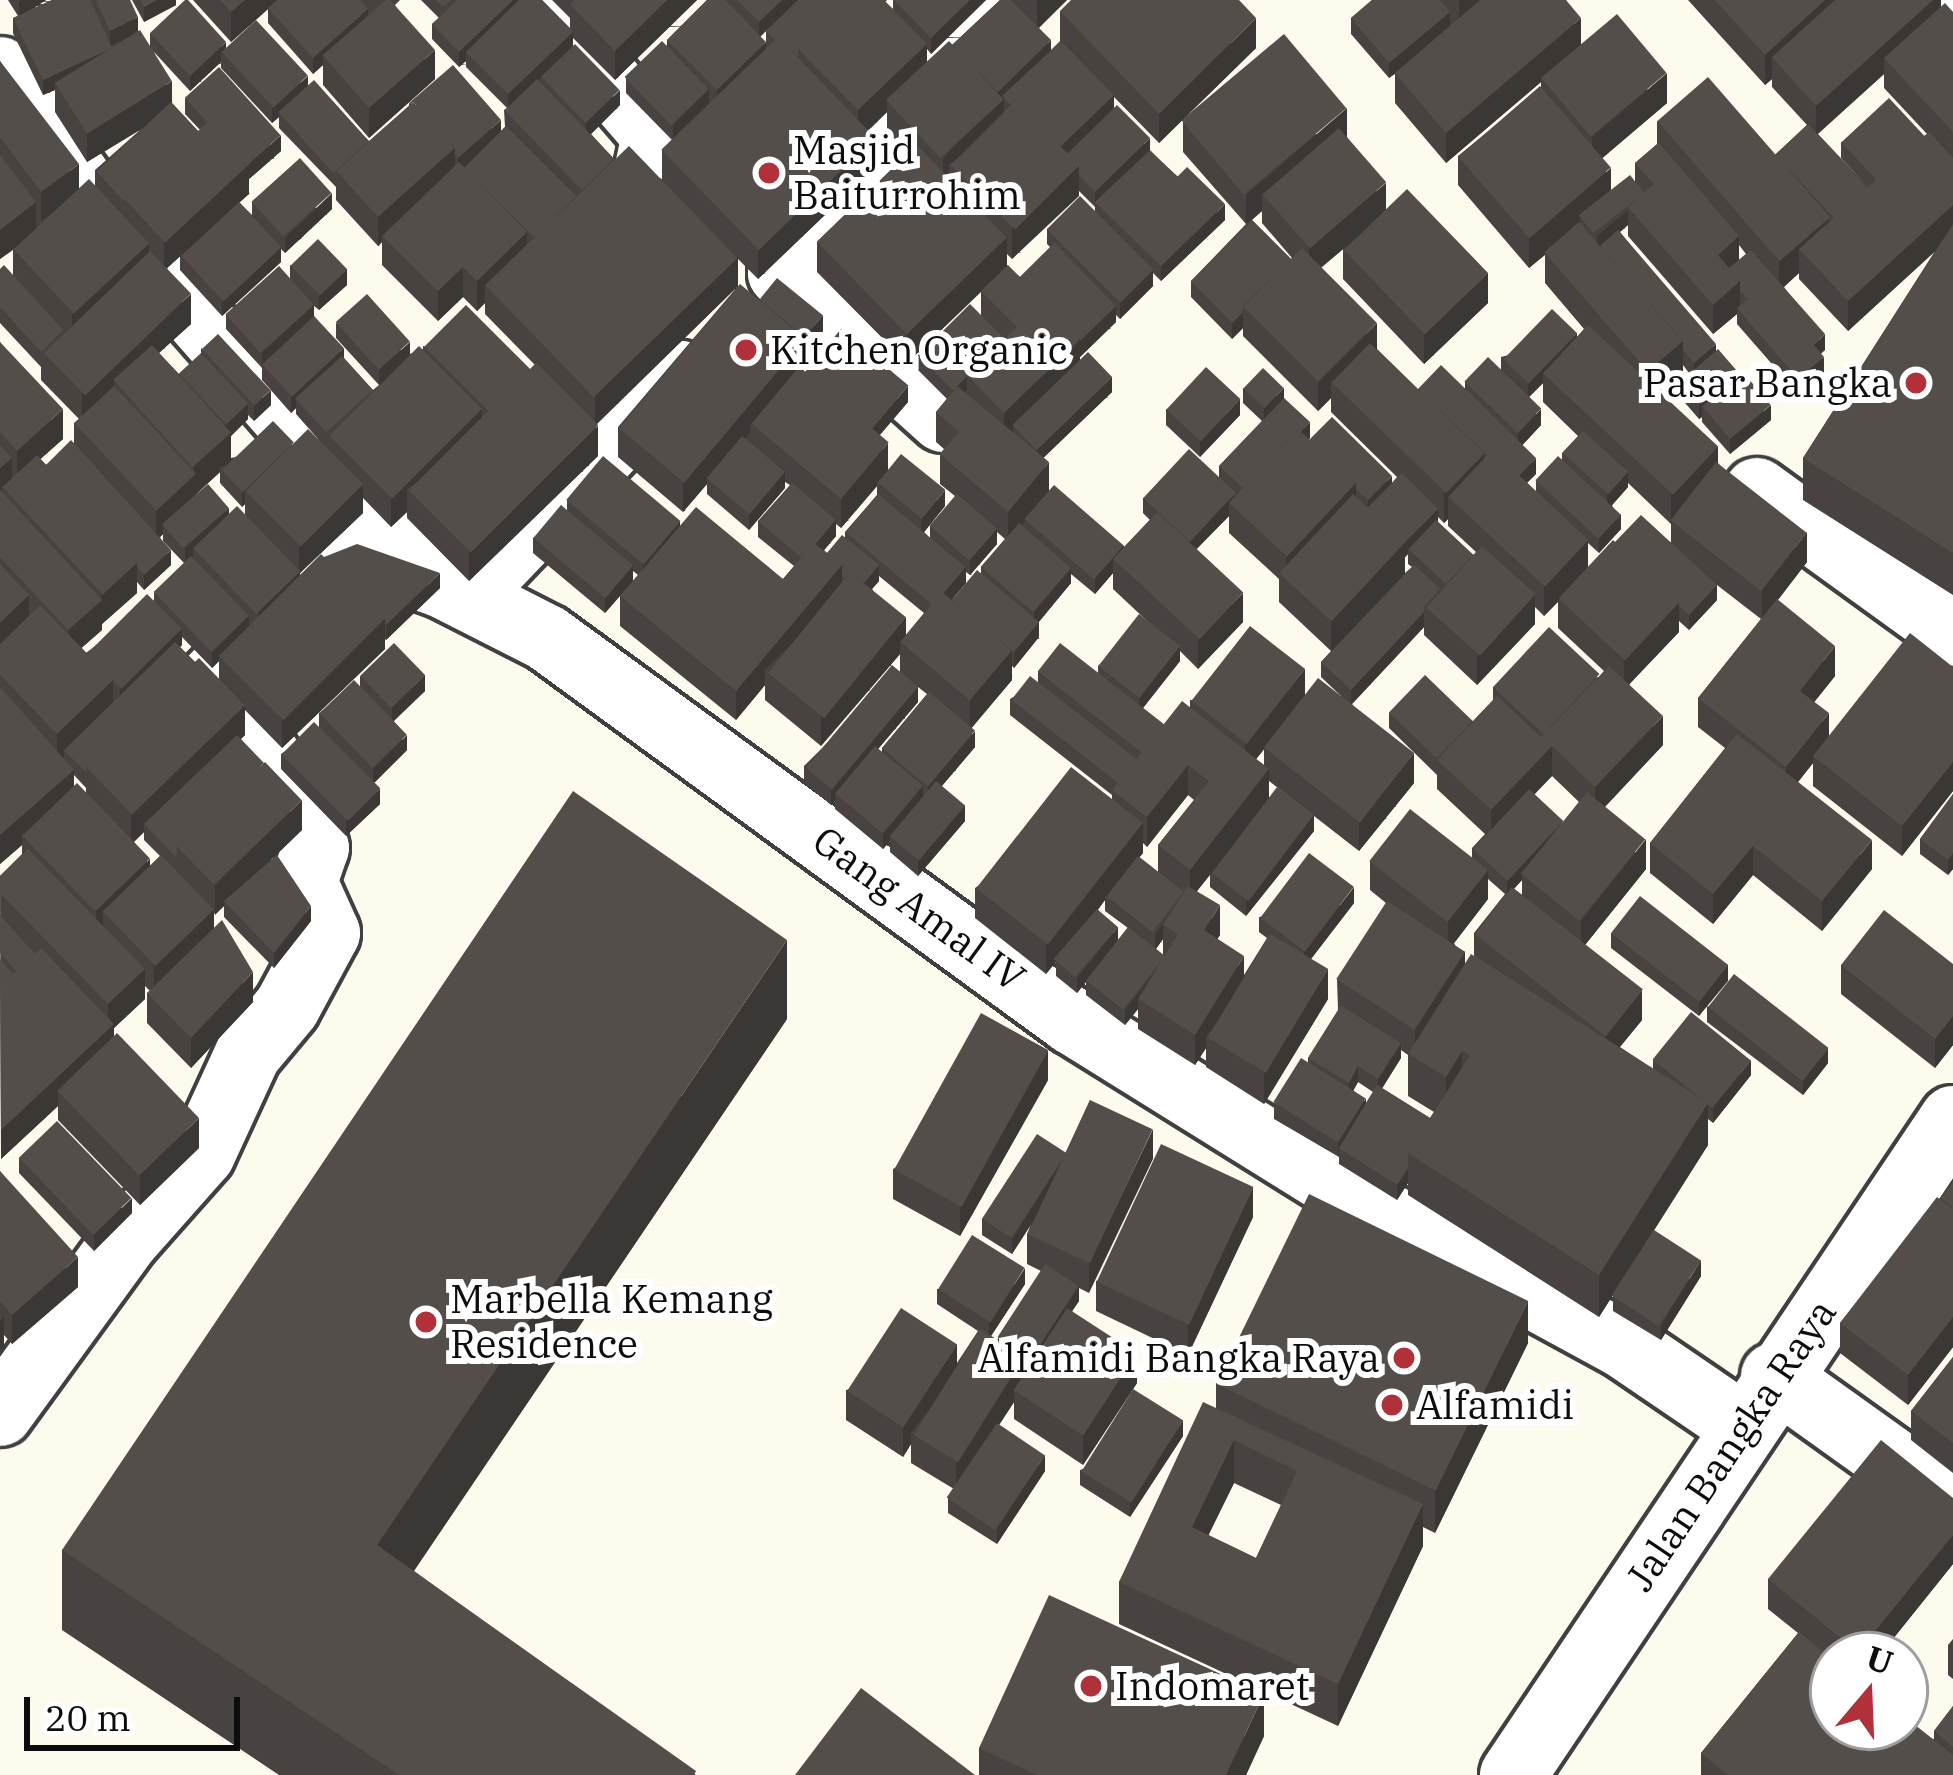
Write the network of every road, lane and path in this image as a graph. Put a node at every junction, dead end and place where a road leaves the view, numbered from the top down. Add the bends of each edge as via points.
1 (538, 0) edge
2 (997, 3) edge
3 (0, 70) edge
4 (90, 195) junction
5 (36, 243) edge
6 (751, 298) junction
7 (944, 419) edge
8 (1757, 491) edge
9 (466, 596) junction
10 (1953, 633) edge
11 (1953, 1119) edge
12 (1758, 1400) junction
13 (0, 1413) edge
14 (1953, 1504) edge
15 (1514, 1775) edge

1 - 6 street via 655,135 646,172
2 - 6 street via 873,136 889,162
3 - 4 street
4 - 5 street
4 - 9 street via 372,513
6 - 7 street
6 - 9 street
8 - 10 street
9 - 12 street, Gang Amal IV via 547,638 1072,1021 1374,1209 1622,1343
9 - 13 street via 340,548 207,684 248,725 304,814 316,848 304,882 328,933 287,1007 248,1054 202,1154 125,1241
11 - 12 street, Jalan Bangka Raya
12 - 14 street, Gang Amal IV
12 - 15 street, Jalan Bangka Raya

